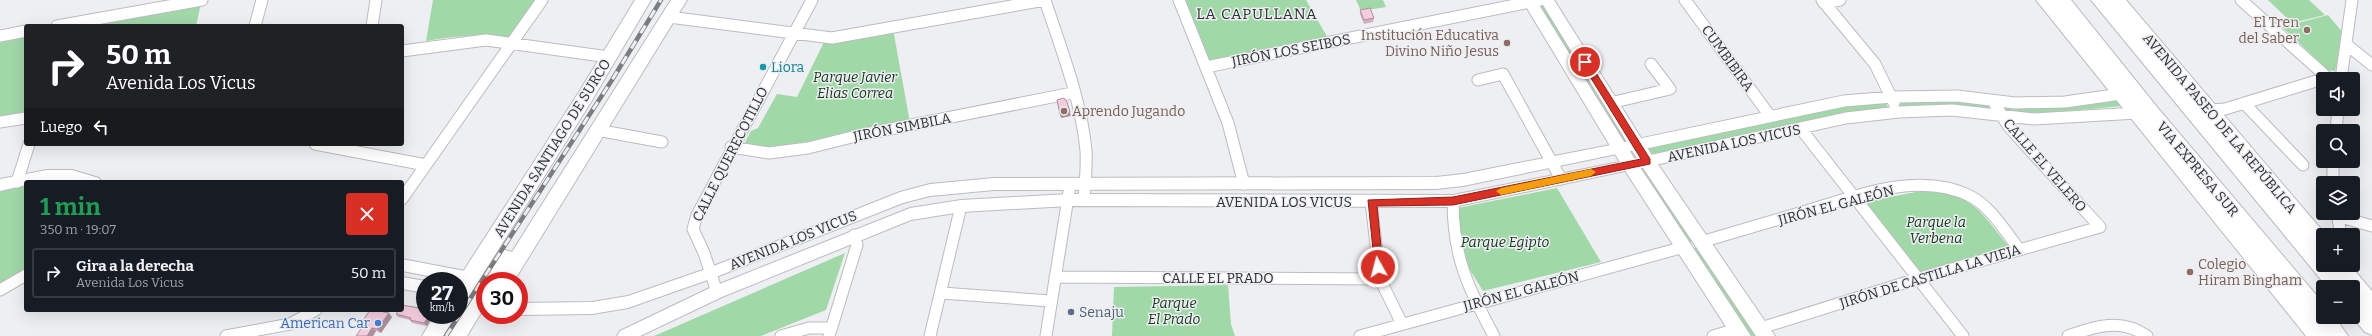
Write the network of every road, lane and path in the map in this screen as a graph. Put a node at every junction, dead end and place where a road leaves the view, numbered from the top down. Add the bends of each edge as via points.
1 (202, 0) edge
2 (262, 0) edge
3 (376, 0) edge
4 (542, 0) edge
5 (643, 0) edge
6 (679, 0) edge
7 (812, 0) edge
8 (1045, 0) edge
9 (1179, 0) edge
10 (1547, 0) edge
11 (1685, 0) edge
12 (1840, 0) edge
13 (2044, 0) edge
14 (2061, 0) edge
15 (2100, 0) edge
16 (2117, 0) edge
17 (2241, 0) edge
18 (2352, 0) edge
19 (1533, 1) edge
20 (1823, 1) edge
21 (667, 20) junction
22 (68, 24) edge
23 (256, 24) edge
24 (372, 24) edge
25 (24, 32) edge
26 (794, 32) junction
27 (0, 36) edge
28 (512, 42) junction
29 (2346, 44) junction
30 (404, 51) edge
31 (609, 57) junction
32 (1651, 64) dead end
33 (2372, 65) edge
34 (1206, 67) junction
35 (2320, 72) edge
36 (2342, 72) edge
37 (1478, 80) dead end
38 (2316, 81) edge
39 (1072, 93) junction
40 (2121, 94) junction
41 (585, 97) junction
42 (1892, 97) junction
43 (1993, 101) junction
44 (1610, 103) junction
45 (2244, 103) junction
46 (2210, 110) junction
47 (1899, 112) junction
48 (2137, 113) junction
49 (2002, 115) junction
50 (1770, 116) junction
51 (24, 118) edge
52 (0, 122) edge
53 (593, 129) junction
54 (1801, 129) junction
55 (662, 142) dead end
56 (1636, 145) junction
57 (28, 146) edge
58 (326, 146) edge
59 (731, 147) junction
60 (1619, 148) junction
61 (1647, 161) junction
62 (1552, 162) junction
63 (426, 165) junction
64 (1630, 165) junction
65 (2303, 165) dead end
66 (1561, 179) junction
67 (30, 180) edge
68 (90, 180) edge
69 (24, 181) edge
70 (2252, 181) junction
71 (17, 182) junction
72 (1244, 184) junction
73 (0, 185) edge
74 (1077, 185) junction
75 (404, 195) edge
76 (1856, 197) junction
77 (1069, 200) junction
78 (1084, 200) junction
79 (1453, 201) junction
80 (1372, 202) junction
81 (961, 206) junction
82 (2354, 220) edge
83 (2372, 226) edge
84 (2100, 227) joint
85 (854, 235) junction
86 (2316, 238) edge
87 (2316, 240) edge
88 (1701, 242) junction
89 (1684, 247) junction
90 (2019, 249) junction
91 (404, 266) edge
92 (483, 272) edge
93 (496, 272) edge
94 (509, 272) edge
95 (711, 273) junction
96 (2343, 274) edge
97 (416, 275) edge
98 (24, 276) edge
99 (1056, 277) junction
100 (1920, 278) junction
101 (1380, 279) junction
102 (416, 282) edge
103 (404, 283) edge
104 (476, 286) edge
105 (0, 290) edge
106 (717, 292) junction
107 (942, 293) junction
108 (1052, 301) junction
109 (1477, 303) junction
110 (2372, 305) edge
111 (528, 309) edge
112 (313, 312) edge
113 (2360, 312) edge
114 (440, 324) edge
115 (478, 324) edge
116 (1402, 324) junction
117 (2372, 326) edge
118 (289, 330) edge
119 (830, 332) edge
120 (1763, 332) edge
121 (1740, 333) edge
122 (226, 336) edge
123 (432, 336) edge
124 (456, 336) edge
125 (471, 336) edge
126 (625, 336) edge
127 (782, 336) edge
128 (930, 336) edge
129 (1046, 336) edge
130 (1360, 336) edge
131 (1494, 336) edge
132 (1712, 336) edge
133 (1964, 336) edge
134 (2068, 336) edge
135 (2147, 336) edge
136 (2318, 336) edge
137 (2338, 336) edge

1 - 22 street
2 - 23 street
3 - 24 street
4 - 28 street
5 - 31 main road, AVENIDA SANTIAGO DE SURCO
6 - 21 main road, AVENIDA SANTIAGO DE SURCO
7 - 26 street, CALLE QUERECOTILLO
8 - 26 street via 832,38
8 - 39 street
9 - 34 street
10 - 44 main road
11 - 50 street, CUMBIBIRA
12 - 20 street
13 - 40 main road
14 - 137 highway, VIA EXPRESA SUR
15 - 70 highway
16 - 46 main road, AVENIDA PASEO DE LA REPÚBLICA
17 - 35 street
18 - 29 street
19 - 34 street, JIRÓN LOS SEIBOS
19 - 60 main road
20 - 42 street via 1875,64
21 - 26 street
21 - 53 main road, AVENIDA SANTIAGO DE SURCO via 647,35
25 - 27 street
26 - 59 street, CALLE QUERECOTILLO
28 - 30 street via 470,41
28 - 31 street
28 - 63 street
29 - 33 street
29 - 36 street
31 - 41 main road, AVENIDA SANTIAGO DE SURCO
32 - 44 street via 1670,89
34 - 72 street via 1228,123
37 - 62 street via 1503,74
38 - 45 street
39 - 59 street, JIRÓN SIMBILA via 808,148 769,153
39 - 74 street via 1086,152
40 - 43 street, AVENIDA LOS VICUS via 2065,102
40 - 48 main road
41 - 53 main road
41 - 92 main road, AVENIDA SANTIAGO DE SURCO
42 - 43 street, AVENIDA LOS VICUS via 1957,96
42 - 47 street
42 - 50 street, AVENIDA LOS VICUS via 1844,101
43 - 49 street, CALLE EL VELERO
44 - 56 main road
45 - 46 street via 2225,109
45 - 65 street
46 - 86 main road, AVENIDA PASEO DE LA REPÚBLICA
47 - 49 street, AVENIDA LOS VICUS via 1952,110
47 - 54 street, AVENIDA LOS VICUS via 1846,118
48 - 49 street, AVENIDA LOS VICUS via 2034,119
48 - 136 main road
49 - 84 street, CALLE EL VELERO via 2009,127
50 - 56 street, AVENIDA LOS VICUS
51 - 52 street
53 - 55 street
53 - 93 main road, AVENIDA SANTIAGO DE SURCO
53 - 94 main road, AVENIDA SANTIAGO DE SURCO
54 - 61 street, AVENIDA LOS VICUS
54 - 76 street
56 - 60 street, AVENIDA LOS VICUS
56 - 61 main road
57 - 71 street
58 - 63 street
59 - 95 street, CALLE QUERECOTILLO via 696,215 693,229
60 - 62 street, AVENIDA LOS VICUS
60 - 64 main road
61 - 64 street, AVENIDA LOS VICUS
61 - 88 main road
62 - 66 street
62 - 72 street, AVENIDA LOS VICUS via 1436,183
63 - 75 street
64 - 66 street, AVENIDA LOS VICUS
64 - 89 main road
66 - 79 street, AVENIDA LOS VICUS
67 - 68 street via 55,176 84,177
69 - 71 street
70 - 87 highway
70 - 96 highway
71 - 73 street
72 - 74 street, AVENIDA LOS VICUS
74 - 77 street
74 - 78 street
74 - 95 street, AVENIDA LOS VICUS via 994,184 930,190 878,206
76 - 88 street, JIRÓN EL GALEÓN
76 - 90 street, JIRÓN EL GALEÓN via 1918,185 1960,191 1982,205
76 - 100 street
77 - 78 street, AVENIDA LOS VICUS
77 - 81 street, AVENIDA LOS VICUS
77 - 99 street
78 - 80 street, AVENIDA LOS VICUS
79 - 80 street, AVENIDA LOS VICUS
79 - 109 street via 1455,251 1460,270
80 - 101 street
81 - 85 street, AVENIDA LOS VICUS via 910,214
81 - 107 street
82 - 83 street
84 - 90 street, JIRÓN DE CASTILLA LA VIEJA
85 - 106 street, AVENIDA LOS VICUS
85 - 119 street via 857,245
88 - 120 main road
89 - 109 street, JIRÓN EL GALEÓN
89 - 121 main road
90 - 100 street, JIRÓN DE CASTILLA LA VIEJA
91 - 97 street
95 - 106 street, CALLE QUERECOTILLO
95 - 111 street, AVENIDA LOS VICUS via 628,302 592,308
96 - 110 main road
98 - 105 street
99 - 101 street, CALLE EL PRADO
99 - 108 street
100 - 120 street, JIRÓN DE CASTILLA LA VIEJA
100 - 133 street
101 - 116 street
102 - 103 street
104 - 124 main road, AVENIDA SANTIAGO DE SURCO
106 - 126 street, AVENIDA LOS VICUS
107 - 108 street
107 - 128 street
108 - 129 street
109 - 116 street, JIRÓN EL GALEÓN
109 - 131 street
112 - 118 street
113 - 117 highway
114 - 123 main road
115 - 125 main road
116 - 130 street, JIRÓN EL GALEÓN
118 - 122 street
119 - 127 street via 809,328
121 - 132 street
134 - 135 street via 2108,324 2132,327

